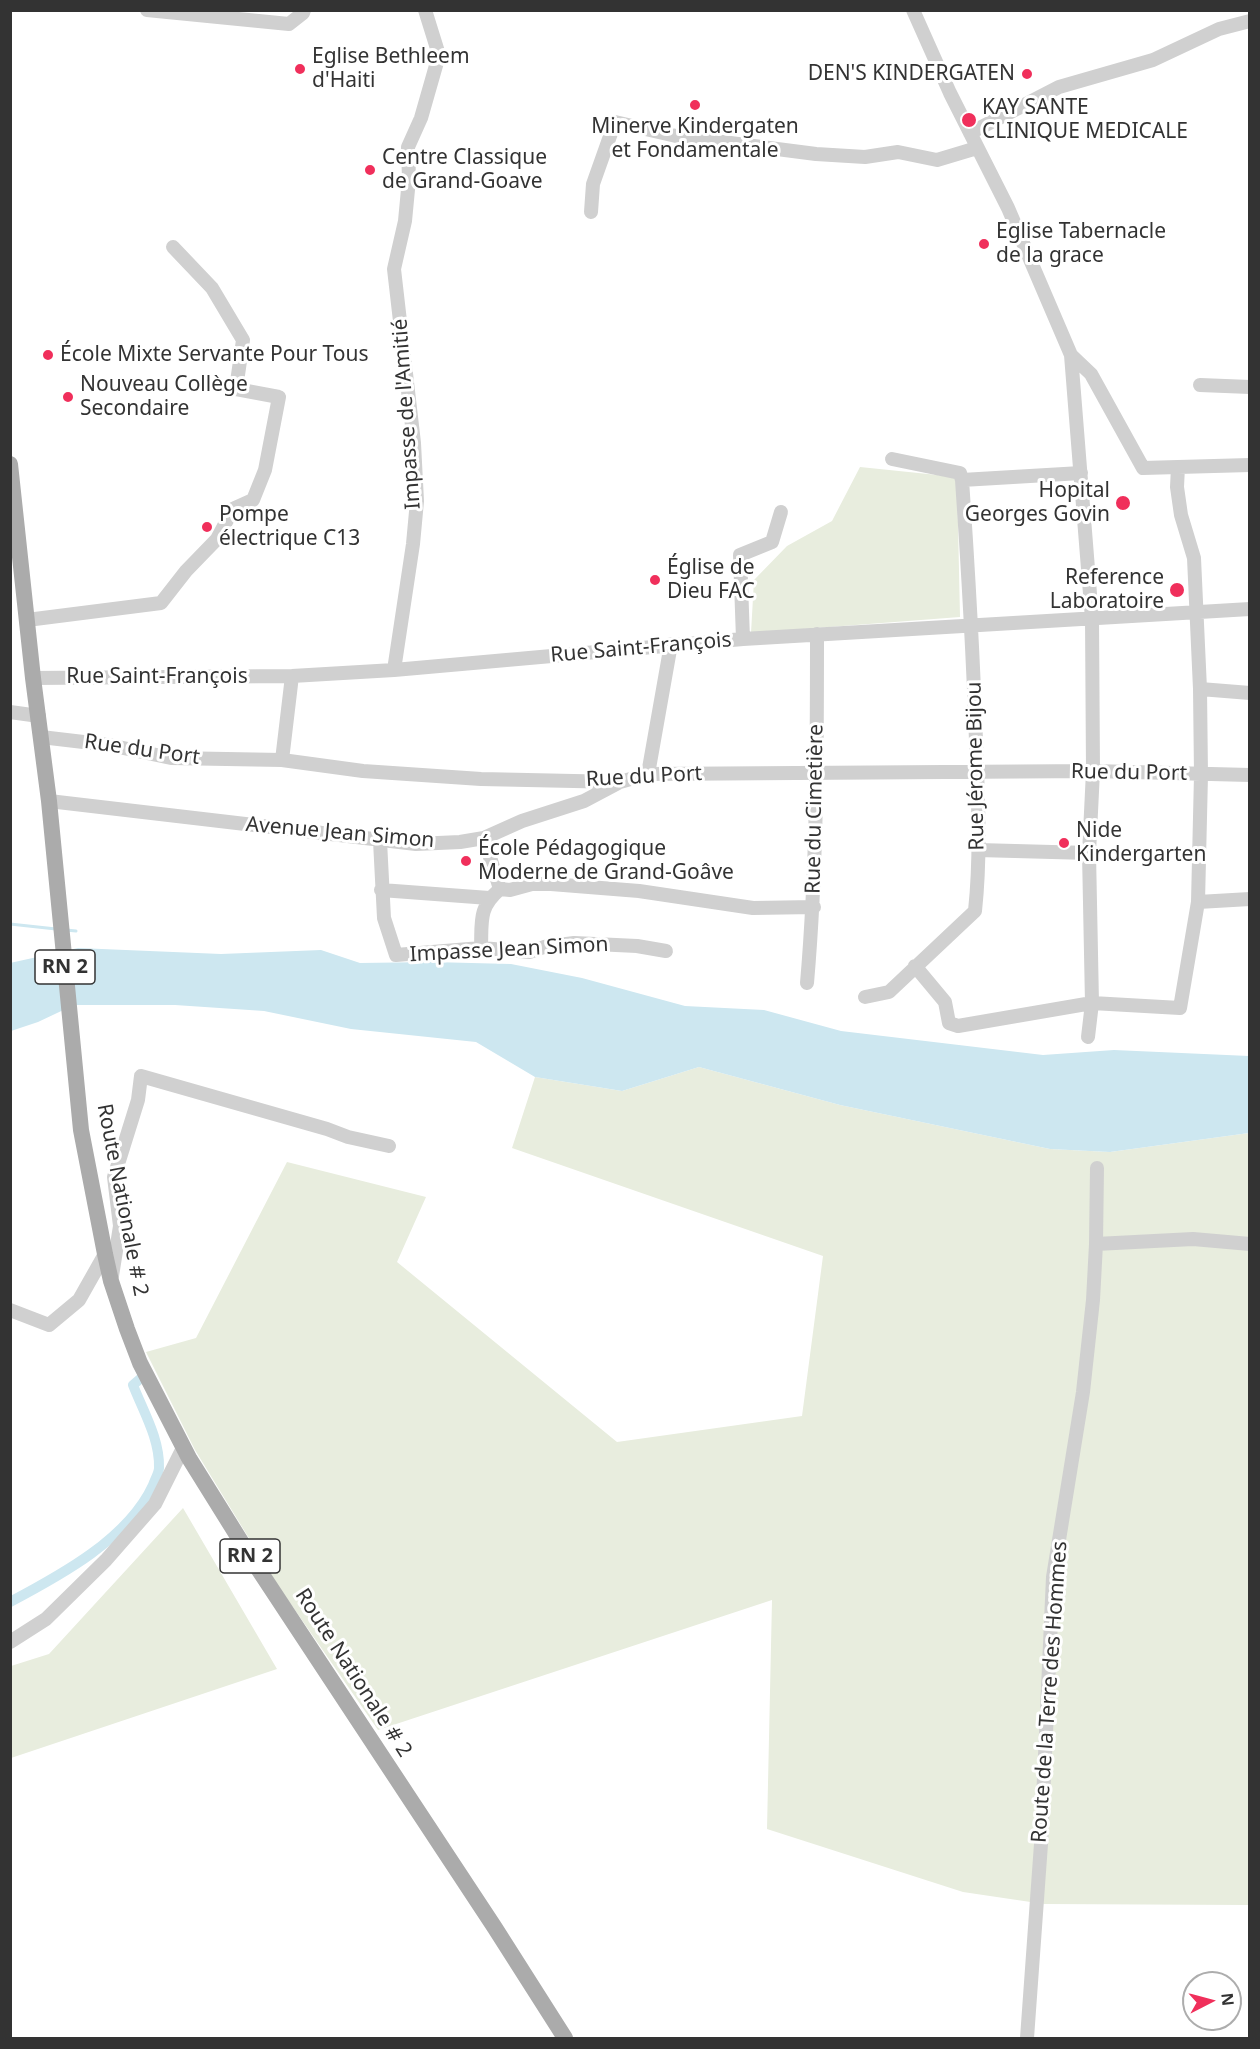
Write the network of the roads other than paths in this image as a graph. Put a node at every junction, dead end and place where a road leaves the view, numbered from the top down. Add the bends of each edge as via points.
1 (147, 10) edge
2 (304, 10) edge
3 (425, 10) edge
4 (913, 10) edge
5 (1250, 21) edge
6 (970, 133) junction
7 (977, 148) junction
8 (591, 212) dead end
9 (173, 247) dead end
10 (1071, 355) junction
11 (1200, 385) dead end
12 (1250, 387) edge
13 (892, 459) dead end
14 (10, 464) edge
15 (1250, 465) edge
16 (1178, 467) junction
17 (1081, 473) junction
18 (962, 480) junction
19 (12, 489) edge
20 (782, 512) dead end
21 (1250, 609) edge
22 (1197, 611) junction
23 (1092, 619) junction
24 (27, 620) junction
25 (972, 625) junction
26 (817, 634) junction
27 (743, 639) junction
28 (671, 644) junction
29 (394, 670) junction
30 (292, 676) junction
31 (33, 678) junction
32 (1200, 689) junction
33 (1250, 693) edge
34 (10, 712) edge
35 (39, 716) junction
36 (41, 737) junction
37 (282, 760) junction
38 (1093, 771) junction
39 (977, 773) junction
40 (648, 774) junction
41 (818, 774) junction
42 (1201, 775) junction
43 (1250, 776) edge
44 (620, 782) junction
45 (49, 801) junction
46 (484, 838) junction
47 (380, 841) junction
48 (978, 849) junction
49 (1089, 853) junction
50 (381, 890) junction
51 (495, 894) junction
52 (1250, 899) edge
53 (1198, 902) junction
54 (814, 907) junction
55 (481, 948) junction
56 (666, 951) dead end
57 (915, 966) junction
58 (807, 983) dead end
59 (866, 997) dead end
60 (1092, 1003) junction
61 (1088, 1037) dead end
62 (389, 1146) dead end
63 (1097, 1168) dead end
64 (1096, 1244) junction
65 (1250, 1244) edge
66 (105, 1254) junction
67 (111, 1281) junction
68 (10, 1310) edge
69 (183, 1448) junction
70 (10, 1642) edge
71 (566, 2038) edge
72 (1027, 2038) edge

1 - 2 street via 289,24
3 - 29 street, Impasse de l'Amitié via 439,55 421,118 408,147 410,179 394,269 417,501
4 - 6 street
5 - 6 street via 1219,29 1153,60 1059,87
6 - 7 street
7 - 8 street via 937,160 898,152 866,157 816,154 676,136 615,122 593,184
7 - 10 street via 1008,208
9 - 24 street via 212,288 243,340 236,388 279,397 265,470 253,500 233,509 217,539 161,603
10 - 16 street via 1091,374 1143,468
10 - 17 street
11 - 12 street
13 - 18 street via 960,473
14 - 19 main road, Route Nationale # 2 / RN 2
15 - 16 street
16 - 22 street via 1181,515 1194,558
17 - 18 street
17 - 23 street
18 - 25 street, Rue Jérome Bijou
19 - 24 main road, Route Nationale # 2 / RN 2
20 - 27 street via 772,542 740,555
21 - 22 street, Rue Saint-François
22 - 23 street, Rue Saint-François
22 - 32 street
23 - 25 street, Rue Saint-François
23 - 38 street
24 - 31 main road, Route Nationale # 2 / RN 2
25 - 26 street, Rue Saint-François
25 - 39 street, Rue Jérome Bijou
26 - 27 street, Rue Saint-François
26 - 41 street, Rue du Cimetière
27 - 28 street, Rue Saint-François
28 - 29 street, Rue Saint-François
28 - 40 street
29 - 30 street, Rue Saint-François
30 - 31 street, Rue Saint-François
30 - 37 street
31 - 35 main road, Route Nationale # 2 / RN 2
32 - 33 street
32 - 42 street
34 - 35 street
35 - 36 main road, Route Nationale # 2 / RN 2
36 - 37 street, Rue du Port via 110,745 171,758
36 - 45 main road, Route Nationale # 2 / RN 2
37 - 44 street, Rue du Port via 363,771
38 - 39 street, Rue du Port
38 - 42 street, Rue du Port
38 - 49 street
39 - 41 street, Rue du Port
39 - 48 street, Rue Jérome Bijou
40 - 41 street, Rue du Port
40 - 44 street, Rue du Port
41 - 54 street, Rue du Cimetière
42 - 43 street, Rue du Port
42 - 53 street
44 - 46 street, Avenue Jean Simon via 584,801
45 - 47 street, Avenue Jean Simon
45 - 66 main road, Route Nationale # 2 / RN 2 via 81,1130
46 - 47 street, Avenue Jean Simon via 416,844
46 - 51 street
47 - 50 street, Impasse Jean Simon
48 - 49 street
48 - 57 street, Rue Jérome Bijou via 975,911
49 - 60 street
50 - 51 street
50 - 55 street, Impasse Jean Simon via 384,918 396,955
51 - 54 street via 532,884 551,884 639,891 753,908
51 - 55 street via 482,910
52 - 53 street
53 - 60 street via 1180,1008
54 - 58 street, Rue du Cimetière
55 - 56 street, Impasse Jean Simon via 530,952 585,943
57 - 59 street, Rue Jérome Bijou via 889,992
57 - 60 street via 945,1002 949,1023 958,1026
60 - 61 street
62 - 67 street via 141,1076 138,1100 114,1177 120,1227
63 - 64 street, Route de la Terre des Hommes
64 - 65 street via 1193,1239
64 - 72 street, Route de la Terre des Hommes via 1083,1392 1053,1577 1041,1844
66 - 67 main road, Route Nationale # 2 / RN 2
66 - 68 street via 79,1300 49,1325
67 - 69 main road, Route Nationale # 2 / RN 2 via 140,1363
69 - 70 street via 155,1504 106,1560 46,1619
69 - 71 main road, Route Nationale # 2 / RN 2

